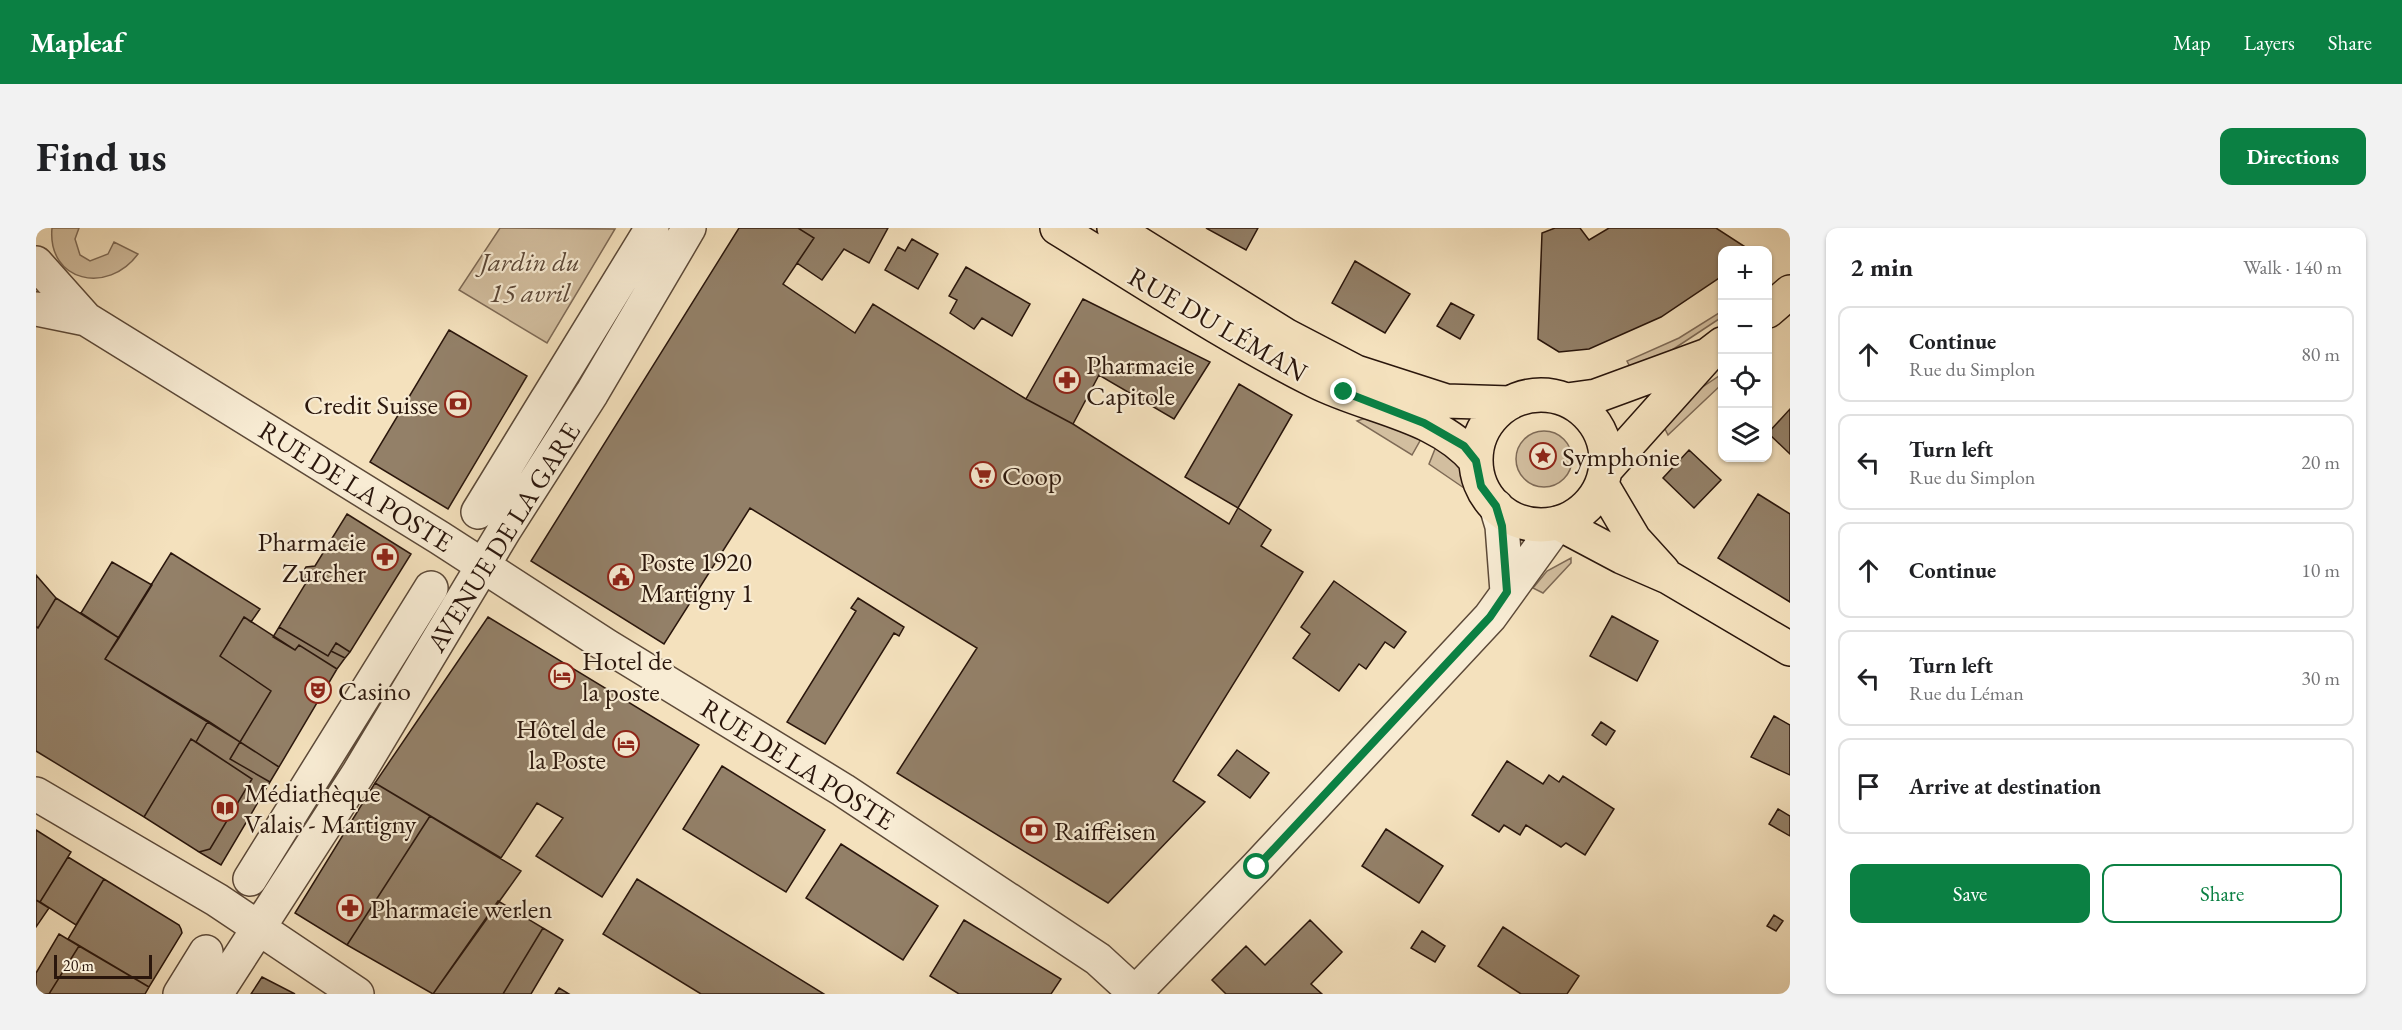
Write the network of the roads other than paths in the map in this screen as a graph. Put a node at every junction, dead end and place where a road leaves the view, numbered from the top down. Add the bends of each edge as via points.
1 (652, 228) edge
2 (689, 228) edge
3 (1057, 228) edge
4 (1114, 228) edge
5 (36, 263) edge
6 (1790, 292) edge
7 (1772, 307) edge
8 (36, 309) edge
9 (86, 319) junction
10 (1716, 349) edge
11 (1567, 400) junction
12 (1510, 403) junction
13 (1476, 461) junction
14 (1604, 477) junction
15 (1496, 506) junction
16 (478, 512) dead end
17 (1558, 523) junction
18 (483, 565) junction
19 (1668, 577) junction
20 (431, 588) dead end
21 (1507, 592) junction
22 (1790, 649) edge
23 (36, 794) edge
24 (250, 879) dead end
25 (258, 928) junction
26 (206, 952) dead end
27 (180, 994) edge
28 (216, 994) edge
29 (357, 994) edge
30 (1135, 994) edge

1 - 16 street
2 - 18 street, AVENUE DE LA GARE via 592,393
3 - 13 main road, RUE DU LÉMAN via 1287,366 1319,383 1424,423 1464,446
4 - 12 main road, RUE DU LÉMAN via 1287,336 1356,372 1446,401
5 - 9 street, RUE DE LA POSTE
6 - 7 main road
8 - 9 street, RUE DE LA POSTE
9 - 18 street, RUE DE LA POSTE
10 - 11 main road via 1596,396
10 - 14 main road
11 - 12 main road via 1538,395
11 - 14 main road via 1585,411 1598,428 1606,447
12 - 13 main road via 1485,428
13 - 15 main road via 1481,486
14 - 17 main road via 1583,509
14 - 19 main road via 1634,539
15 - 17 main road via 1523,523
15 - 21 street via 1502,526
17 - 19 main road via 1622,558
17 - 21 street
18 - 25 street, AVENUE DE LA GARE via 358,774
18 - 30 street, RUE DE LA POSTE via 606,646 843,790 1098,959
19 - 22 main road
20 - 24 street
21 - 30 street via 1490,617 1408,706
23 - 25 street
25 - 28 street, AVENUE DE LA GARE
25 - 29 street
26 - 27 street

